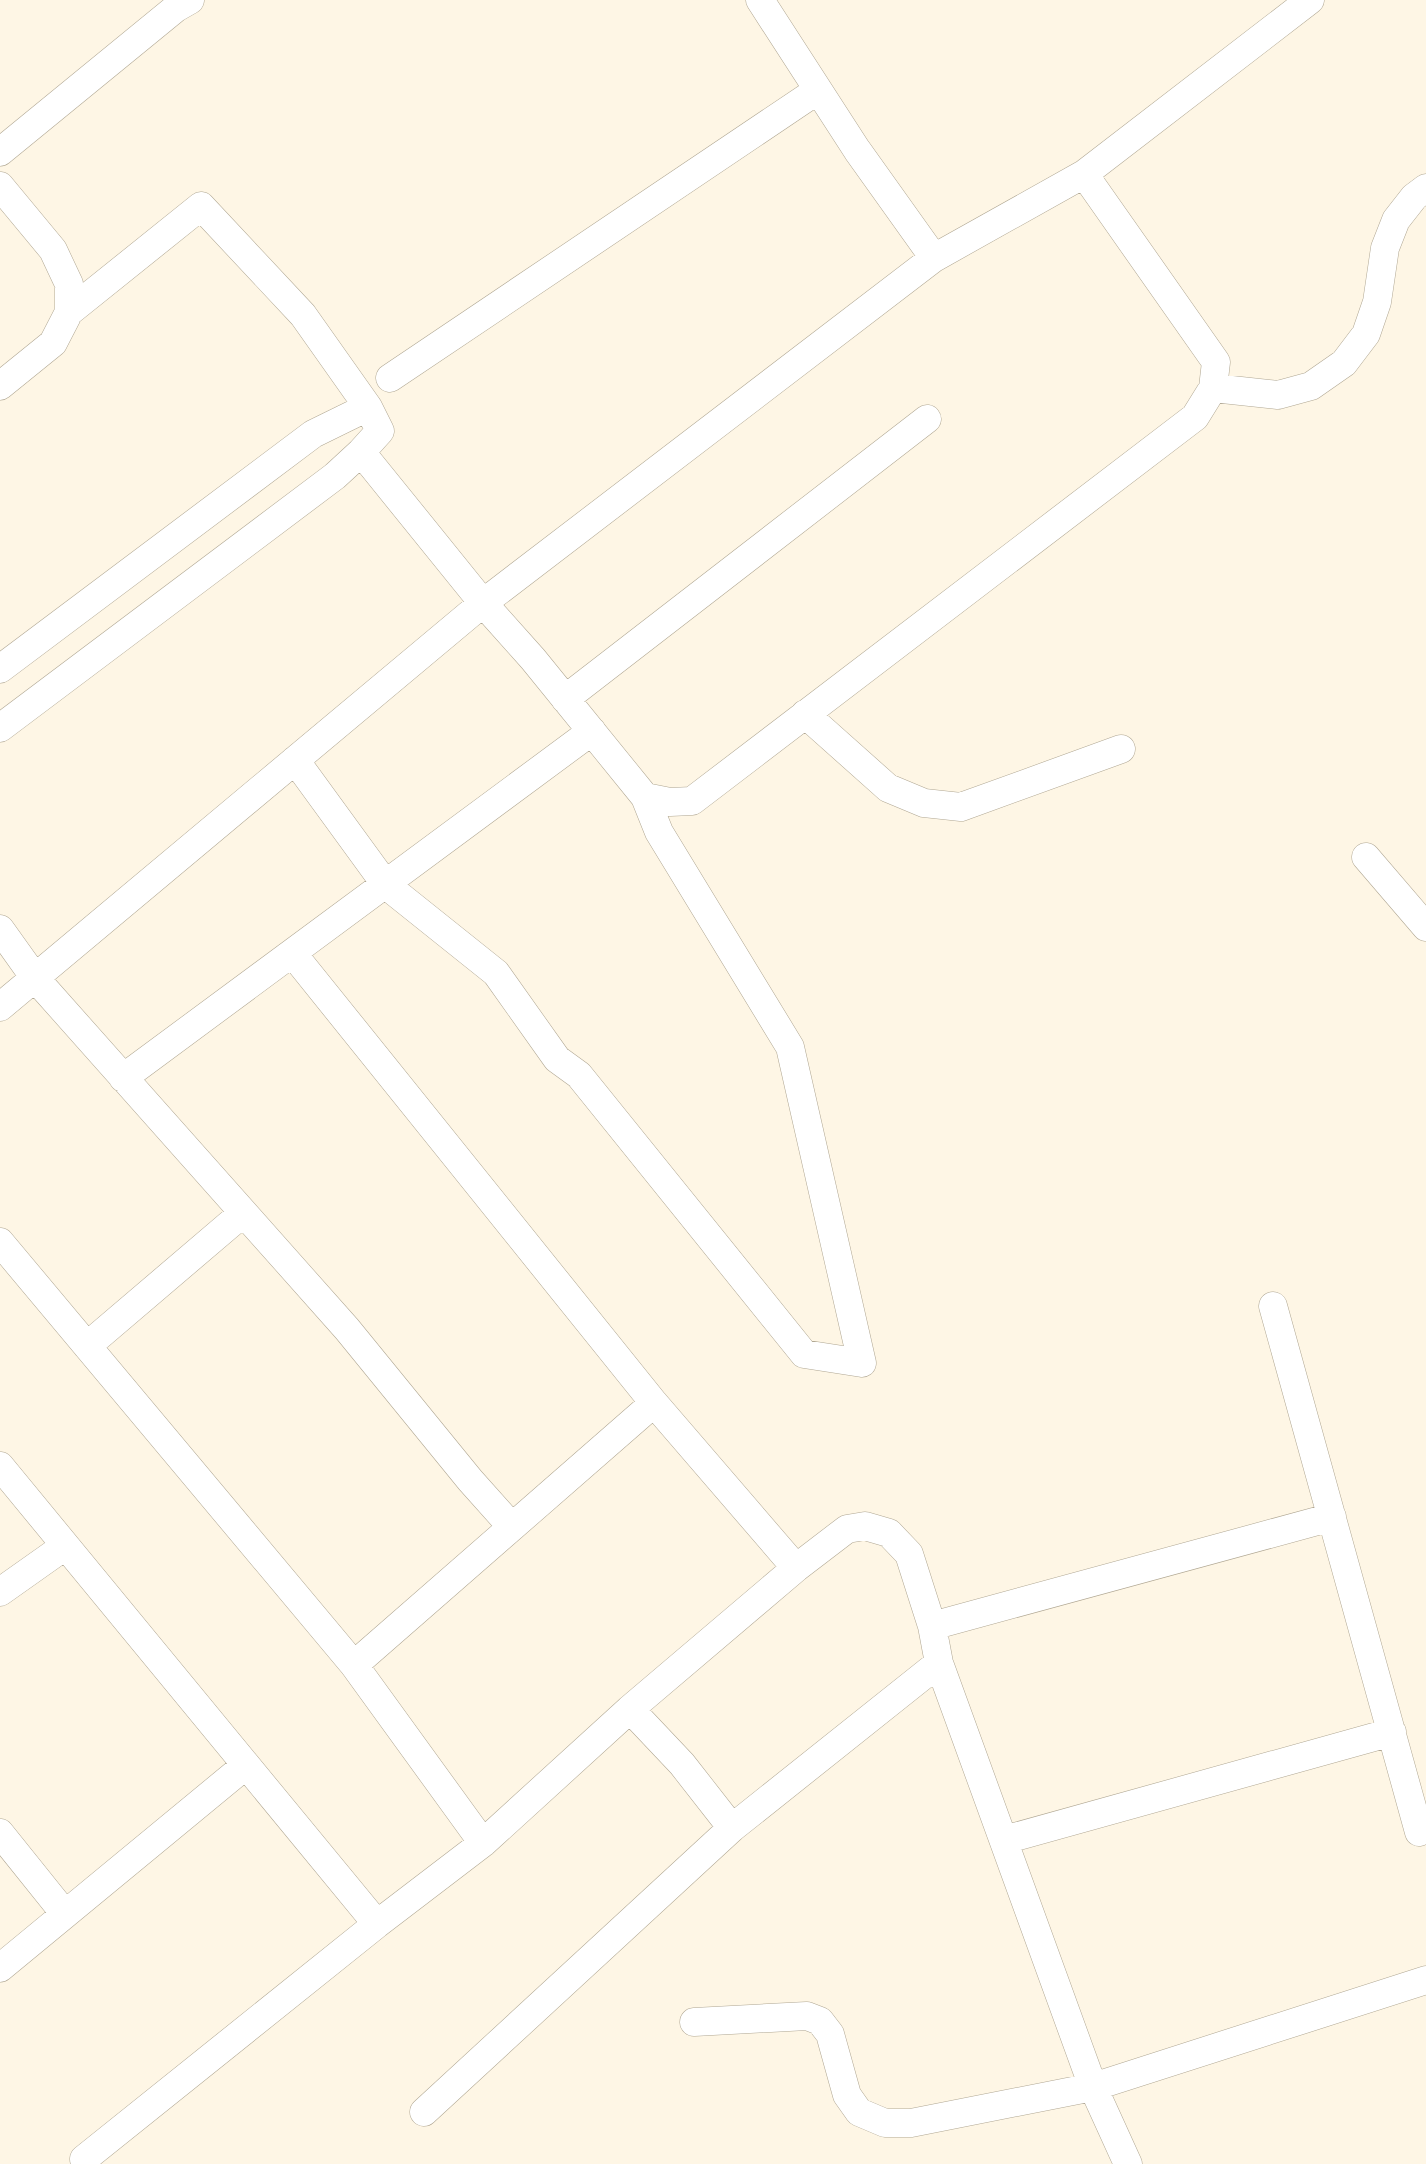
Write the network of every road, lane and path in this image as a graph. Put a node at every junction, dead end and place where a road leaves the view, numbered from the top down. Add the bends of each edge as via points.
1 (190, 0) edge
2 (760, 0) edge
3 (1310, 0) edge
4 (818, 90) junction
5 (0, 152) edge
6 (1084, 174) junction
7 (0, 186) edge
8 (1426, 188) edge
9 (934, 258) junction
10 (69, 312) junction
11 (390, 378) dead end
12 (0, 386) edge
13 (1213, 388) junction
14 (368, 408) junction
15 (927, 419) dead end
16 (361, 452) junction
17 (483, 603) junction
18 (0, 669) edge
19 (566, 699) junction
20 (805, 714) junction
21 (0, 728) edge
22 (592, 732) junction
23 (1121, 749) dead end
24 (295, 760) junction
25 (645, 797) junction
26 (1366, 857) dead end
27 (386, 885) junction
28 (1426, 928) edge
29 (0, 930) edge
30 (293, 954) junction
31 (35, 978) junction
32 (0, 1007) edge
33 (123, 1078) junction
34 (243, 1213) junction
35 (0, 1242) edge
36 (1273, 1306) dead end
37 (87, 1346) junction
38 (654, 1403) junction
39 (0, 1466) edge
40 (1332, 1516) junction
41 (512, 1527) junction
42 (65, 1546) junction
43 (796, 1568) junction
44 (0, 1592) edge
45 (932, 1626) junction
46 (940, 1664) junction
47 (354, 1665) junction
48 (630, 1709) junction
49 (1392, 1732) junction
50 (246, 1765) junction
51 (732, 1828) junction
52 (1420, 1832) dead end
53 (0, 1833) edge
54 (1004, 1840) junction
55 (483, 1844) junction
56 (65, 1914) junction
57 (378, 1924) junction
58 (0, 1968) edge
59 (1426, 1980) edge
60 (694, 2022) dead end
61 (1093, 2087) junction
62 (424, 2112) dead end
63 (84, 2159) dead end
64 (1128, 2164) edge

1 - 5 street
2 - 4 street
3 - 6 street
4 - 9 street
4 - 11 street
6 - 9 street
6 - 13 street via 1216,362
7 - 10 street via 53,250 69,284
8 - 13 street via 1414,197 1396,220 1385,248 1377,302 1366,334 1344,363 1312,386 1278,395
9 - 17 street
10 - 12 street via 53,343
10 - 14 street via 201,206 303,315
13 - 20 street via 1194,417
14 - 16 street via 380,431
14 - 18 street via 313,434
15 - 19 street
16 - 17 street
16 - 21 street via 327,482
17 - 19 street
17 - 24 street
19 - 22 street
20 - 23 street via 888,788 924,803 960,807
20 - 25 street via 692,800 670,802
22 - 25 street
22 - 27 street
24 - 27 street
24 - 31 street
25 - 27 street via 659,832 790,1047 862,1363 804,1354 579,1075 557,1059 496,973
26 - 28 street
27 - 30 street
29 - 31 street
30 - 33 street
30 - 38 street
31 - 32 street
31 - 33 street
33 - 34 street
34 - 37 street
34 - 41 street via 347,1329
35 - 37 street
36 - 40 street
37 - 47 street
38 - 41 street
38 - 43 street
39 - 42 street
40 - 45 street
40 - 49 street
41 - 47 street
42 - 44 street
42 - 50 street
43 - 45 street via 846,1530 865,1526 889,1533 909,1554
43 - 48 street
45 - 46 street
46 - 51 street
46 - 54 street
47 - 55 street
48 - 51 street via 682,1764
48 - 55 street
49 - 52 street
49 - 54 street
50 - 56 street
50 - 57 street
51 - 62 street
53 - 56 street
54 - 61 street
55 - 57 street
56 - 58 street
57 - 63 street
59 - 61 street
60 - 61 street via 806,2016 820,2021 830,2034 847,2095 859,2112 885,2123 910,2123
61 - 64 street

